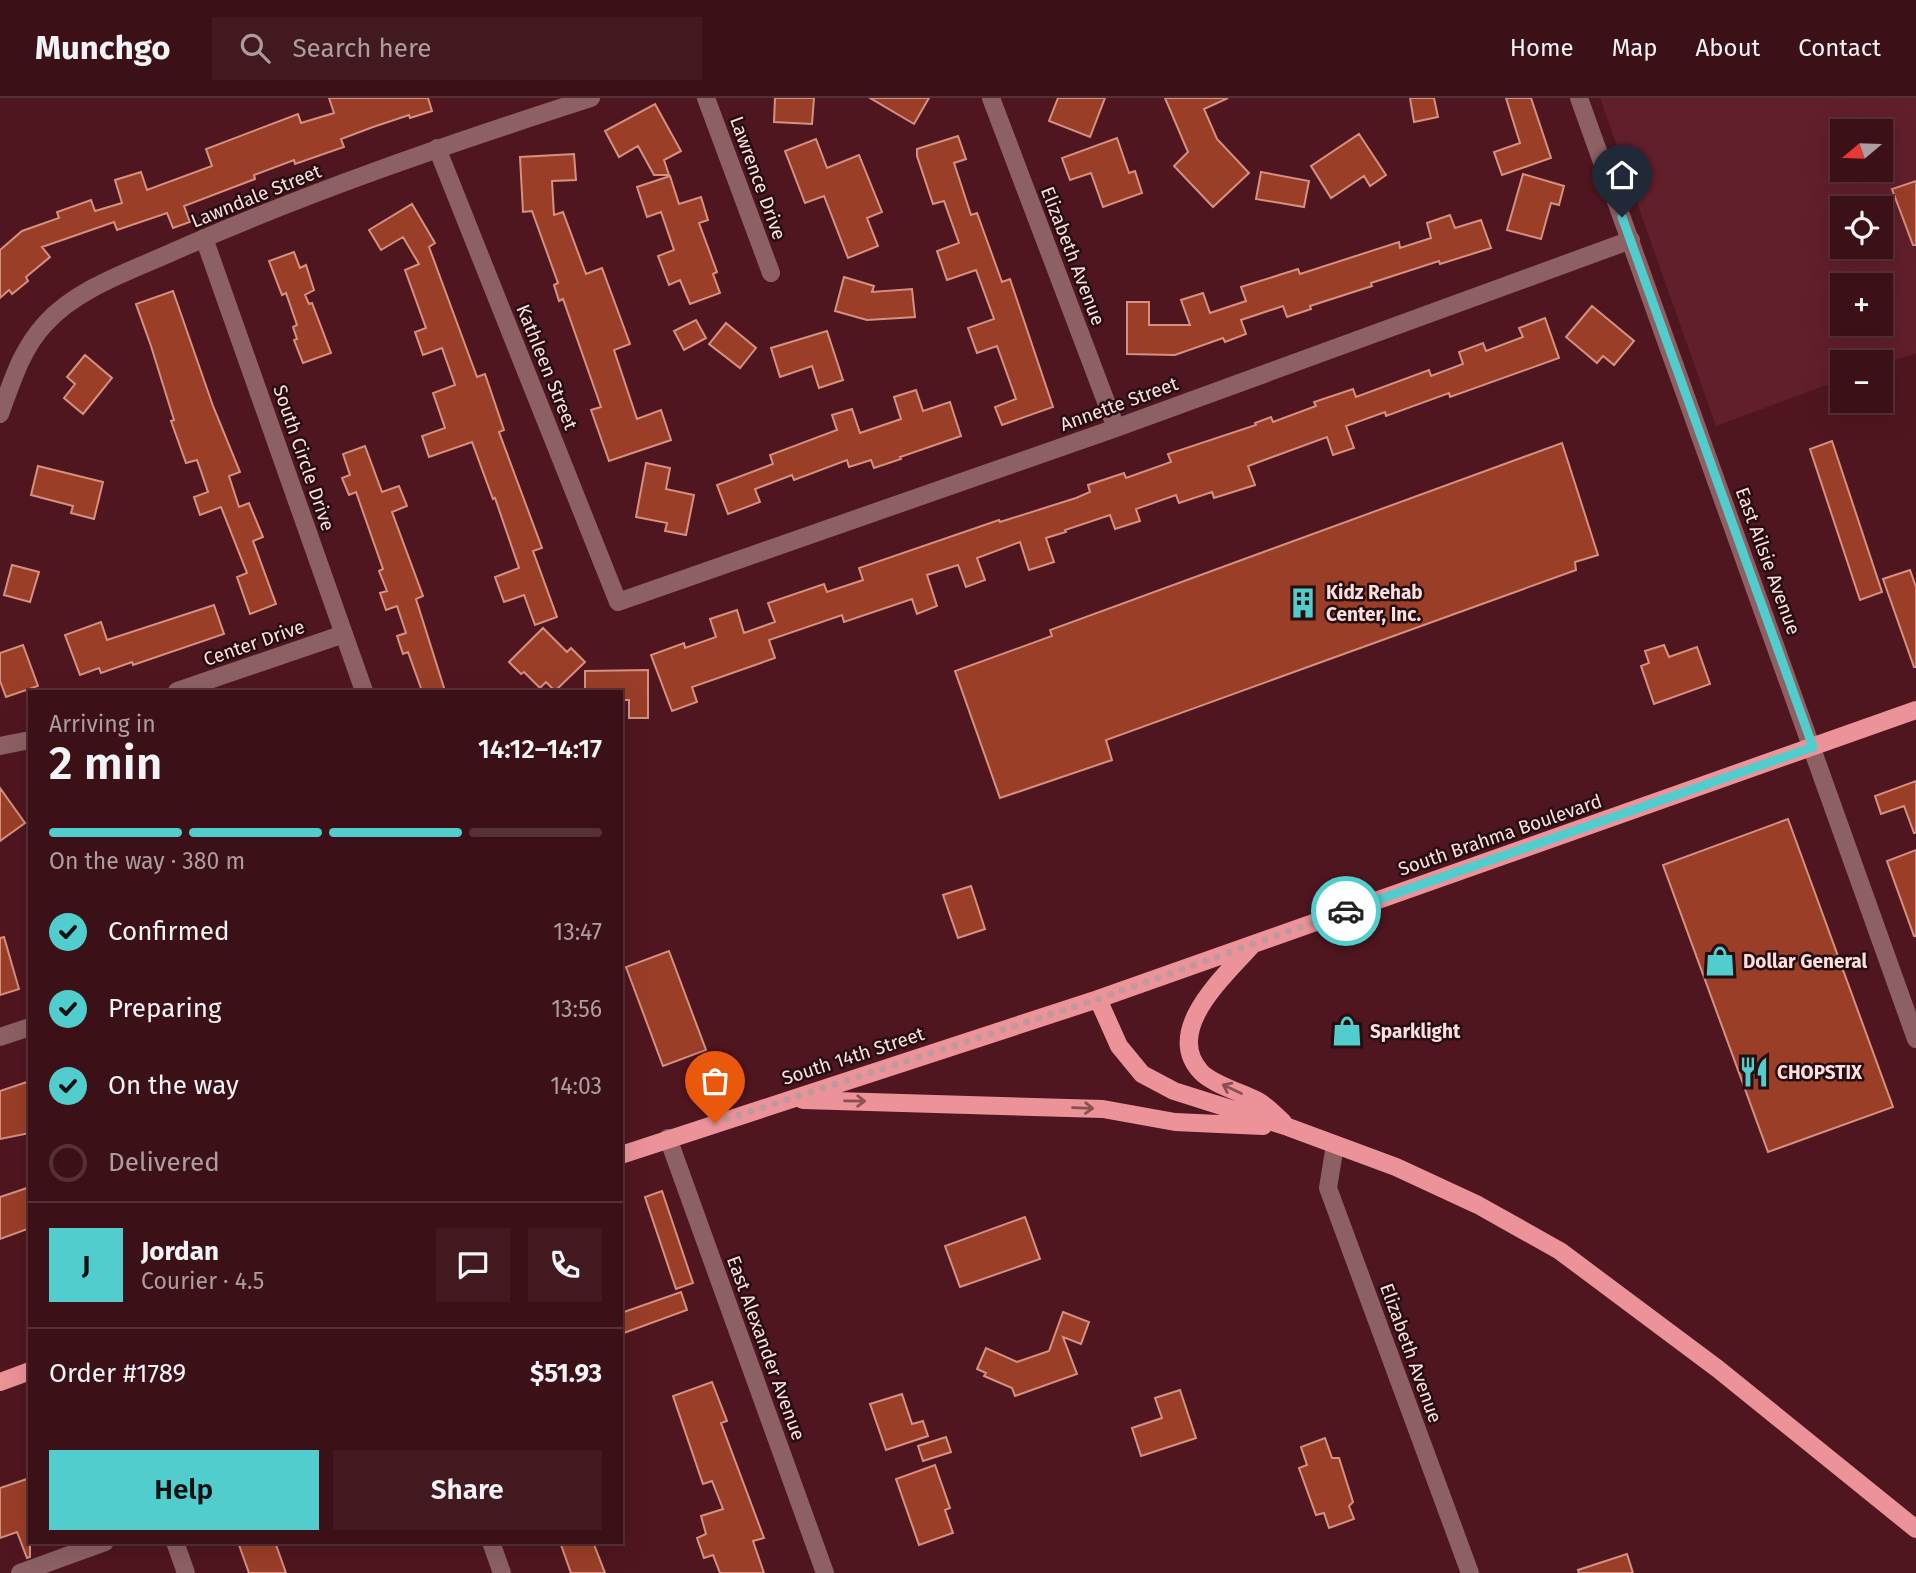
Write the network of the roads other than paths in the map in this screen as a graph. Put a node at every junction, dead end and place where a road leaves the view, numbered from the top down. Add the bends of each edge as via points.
1 (591, 98) edge
2 (706, 98) edge
3 (991, 98) edge
4 (1579, 98) edge
5 (437, 148) junction
6 (204, 238) junction
7 (1631, 240) junction
8 (771, 273) dead end
9 (0, 414) edge
10 (1116, 428) junction
11 (618, 602) joint
12 (344, 634) junction
13 (180, 690) edge
14 (364, 690) edge
15 (1916, 710) edge
16 (28, 740) edge
17 (0, 746) edge
18 (1813, 747) junction
19 (1252, 945) junction
20 (1098, 999) junction
21 (28, 1028) edge
22 (0, 1037) edge
23 (1916, 1039) edge
24 (787, 1099) junction
25 (1288, 1127) junction
26 (668, 1138) junction
27 (1335, 1145) junction
28 (623, 1154) edge
29 (28, 1372) edge
30 (0, 1382) edge
31 (1916, 1529) edge
32 (99, 1544) edge
33 (176, 1544) edge
34 (492, 1544) edge
35 (20, 1573) edge
36 (186, 1573) edge
37 (502, 1573) edge
38 (825, 1573) edge
39 (1470, 1573) edge

1 - 5 street, Lawndale Street
2 - 8 street, Lawrence Drive
3 - 10 street, Elizabeth Avenue
4 - 7 street, East Ailsie Avenue
5 - 6 street, Lawndale Street
5 - 11 street, Kathleen Street
6 - 9 street, Lawndale Street via 88,290 45,323 20,359
6 - 12 street, South Circle Drive
7 - 10 street, Annette Street
7 - 18 street, East Ailsie Avenue
10 - 11 street, Annette Street
12 - 13 street, Center Drive
12 - 14 street, South Circle Drive
15 - 18 main road, South Brahma Boulevard
16 - 17 street
18 - 19 main road, South Brahma Boulevard
18 - 23 street, East Ailsie Avenue
19 - 20 main road, South Brahma Boulevard
25 -> 19 main road via 1262,1103 1201,1072 1187,1036 1206,998
20 - 24 main road, South 14th Street
20 - 25 main road via 1119,1046 1142,1074 1174,1091
21 - 22 street
24 -> 25 main road via 1103,1109 1175,1122
24 - 26 main road, South 14th Street
25 - 27 main road
26 - 28 main road, South 14th Street
26 - 38 street, East Alexander Avenue
27 - 31 main road via 1478,1205 1560,1251 1718,1369
27 - 39 street, Elizabeth Avenue via 1328,1188
29 - 30 main road
32 - 35 street
33 - 36 street
34 - 37 street

